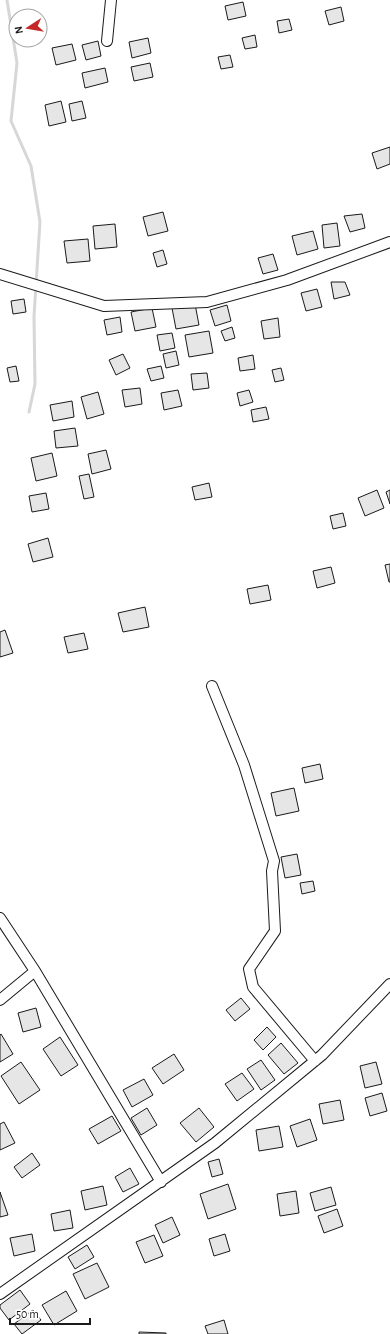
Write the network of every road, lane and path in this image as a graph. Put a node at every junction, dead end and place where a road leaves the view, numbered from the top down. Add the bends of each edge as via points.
1 (112, 0) edge
2 (107, 41) dead end
3 (390, 242) edge
4 (0, 274) edge
5 (212, 686) dead end
6 (0, 918) edge
7 (35, 971) junction
8 (390, 984) edge
9 (0, 1000) edge
10 (315, 1061) junction
11 (161, 1182) junction
12 (0, 1294) edge

1 - 2 street
3 - 4 street via 287,280 207,302 104,306
5 - 10 street via 244,765 274,861 272,871 275,931 249,969 253,987
6 - 7 street
7 - 9 street
7 - 11 street
8 - 10 street
10 - 11 street via 215,1143
11 - 12 street

